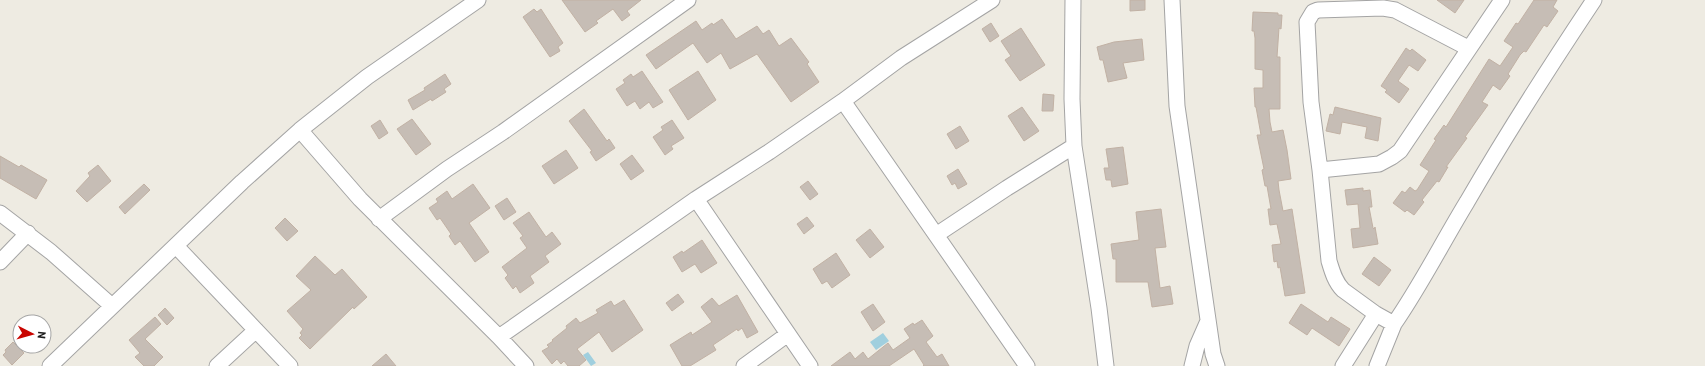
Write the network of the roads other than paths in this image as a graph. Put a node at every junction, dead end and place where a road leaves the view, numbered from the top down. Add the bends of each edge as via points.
1 (478, 0) edge
2 (688, 0) edge
3 (992, 0) edge
4 (1073, 0) edge
5 (1172, 0) edge
6 (1502, 0) edge
7 (1594, 0) edge
8 (1468, 48) junction
9 (844, 101) junction
10 (300, 130) junction
11 (1074, 146) junction
12 (1320, 170) junction
13 (696, 199) junction
14 (0, 213) edge
15 (379, 219) junction
16 (28, 233) junction
17 (936, 235) junction
18 (176, 246) junction
19 (0, 262) edge
20 (112, 306) junction
21 (1376, 314) junction
22 (1208, 320) junction
23 (1394, 324) junction
24 (256, 330) junction
25 (788, 334) junction
26 (499, 337) junction
27 (50, 366) edge
28 (216, 366) edge
29 (290, 366) edge
30 (526, 366) edge
31 (744, 366) edge
32 (810, 366) edge
33 (1027, 366) edge
34 (1106, 366) edge
35 (1192, 366) edge
36 (1217, 366) edge
37 (1343, 366) edge
38 (1377, 366) edge

1 - 10 street via 367,77
2 - 15 street
3 - 9 street via 901,58
4 - 11 street
5 - 22 street via 1177,106
6 - 8 street
7 - 23 street via 1524,106 1425,277
8 - 12 street via 1407,141 1392,157 1379,164
8 - 12 street via 1395,10 1333,9 1313,12 1306,29 1310,102
9 - 13 street
9 - 17 street
10 - 15 street
10 - 18 street
11 - 17 street
11 - 34 street
12 - 21 street via 1332,270 1343,290
13 - 25 street
13 - 26 street
14 - 16 street
15 - 26 street
16 - 19 street
16 - 20 street
17 - 33 street
18 - 20 street
18 - 24 street
20 - 27 street
21 - 23 street
21 - 37 street
22 - 35 street
22 - 36 street
23 - 38 street
24 - 28 street
24 - 29 street
25 - 31 street
25 - 32 street
26 - 30 street

